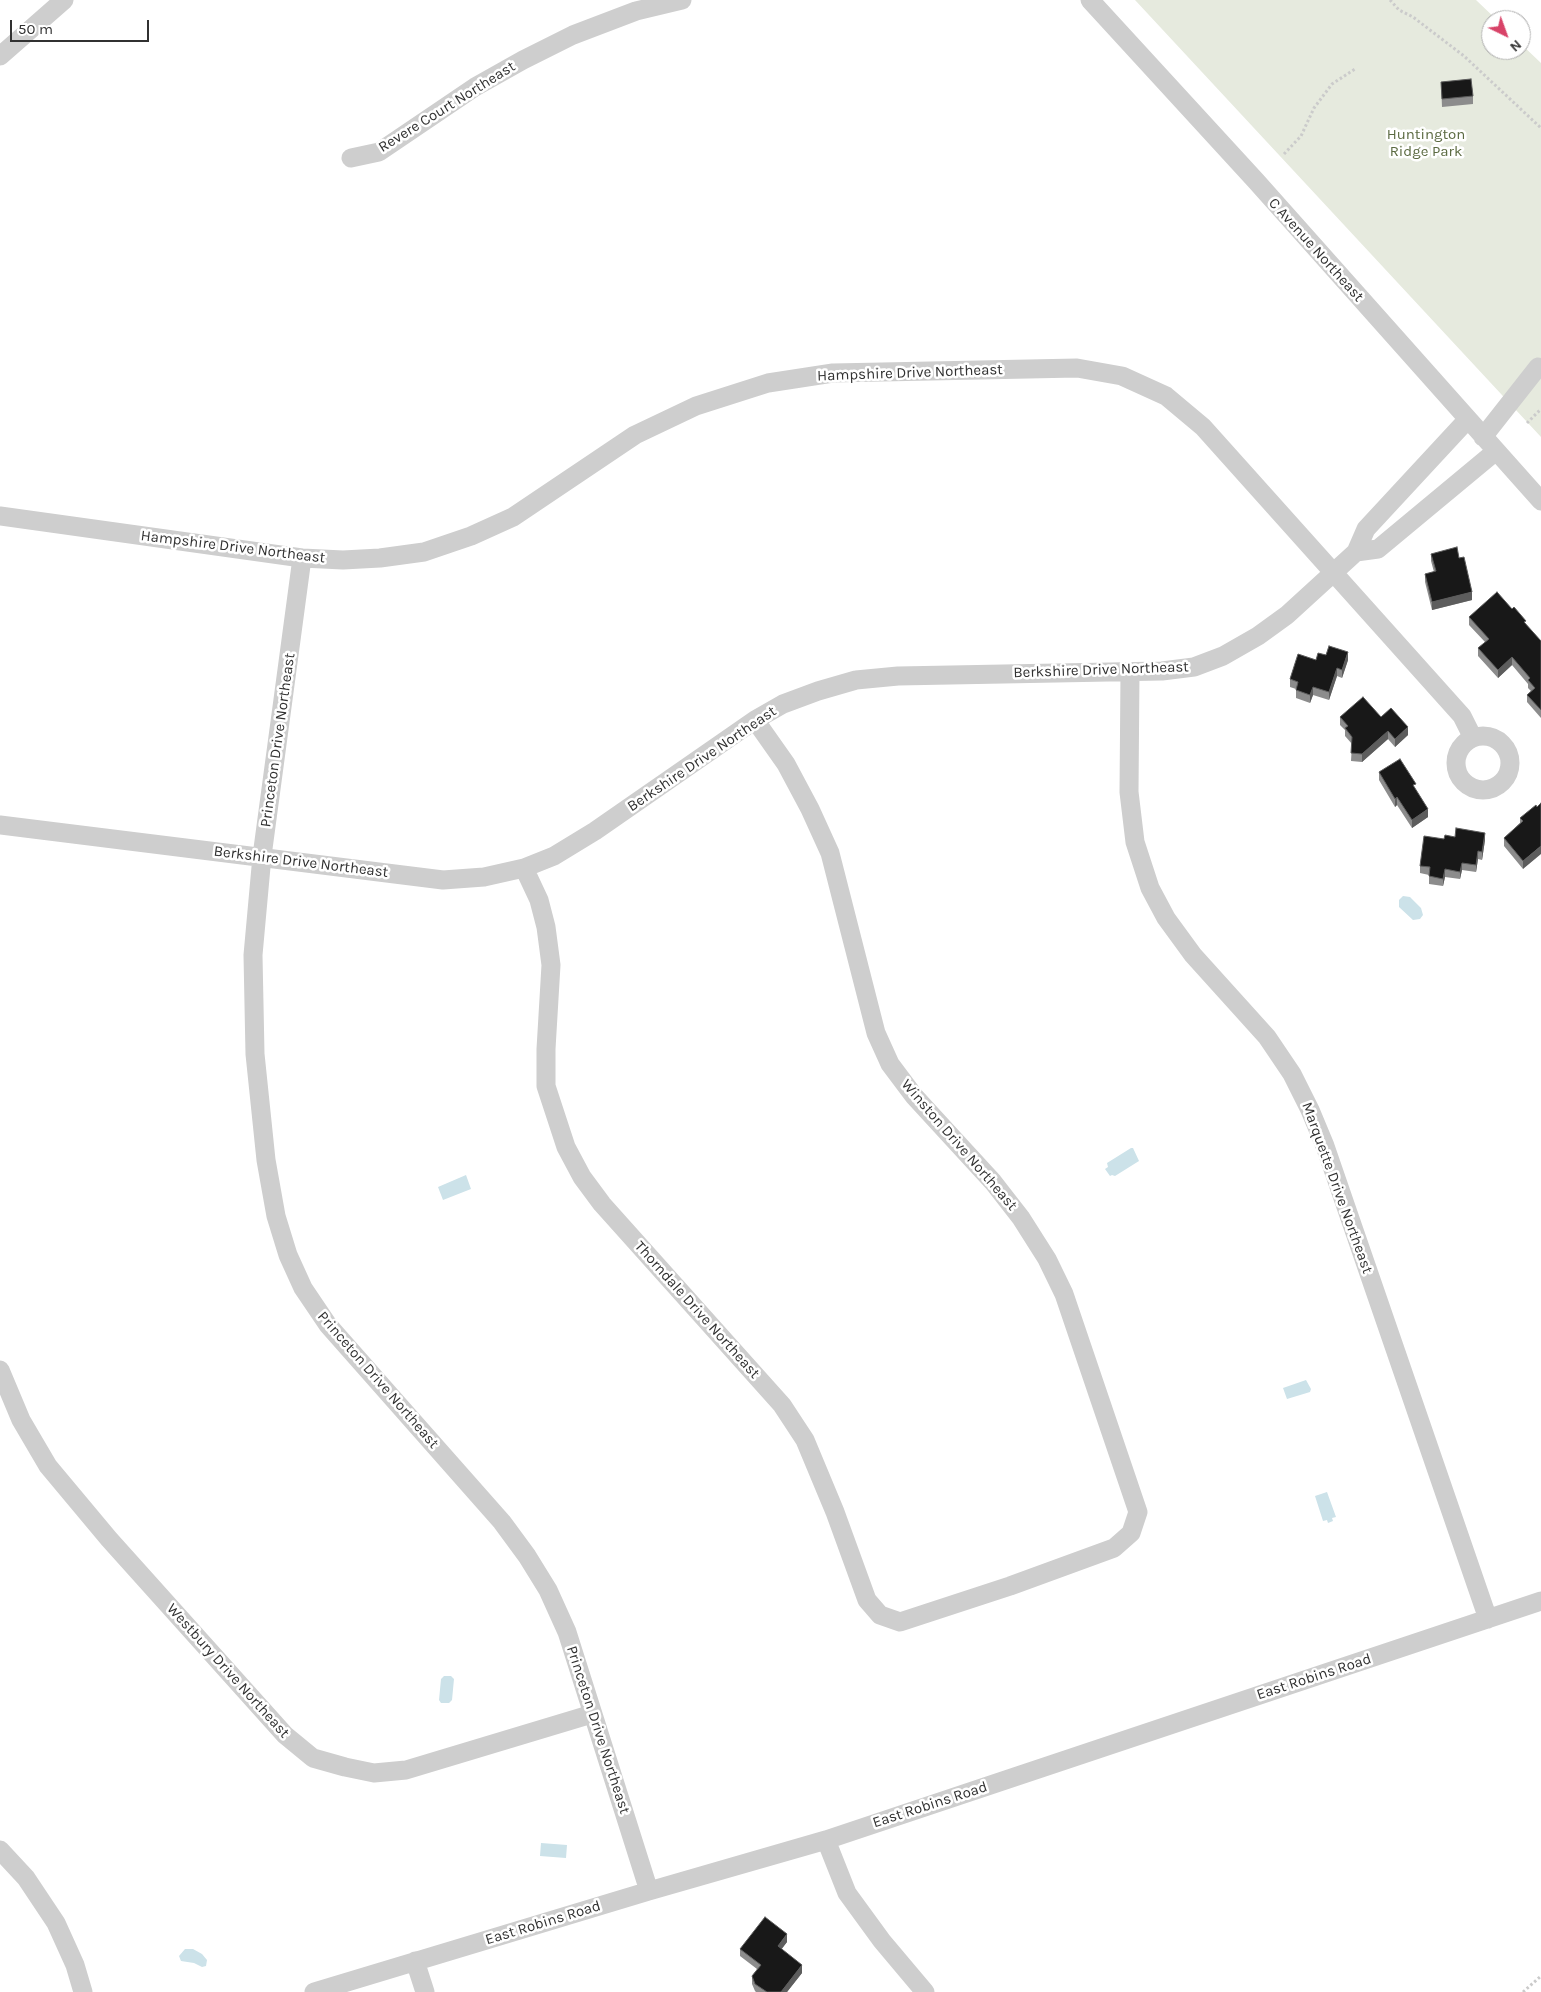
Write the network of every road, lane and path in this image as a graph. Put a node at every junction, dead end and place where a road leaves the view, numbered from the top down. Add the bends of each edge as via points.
1 (64, 0) edge
2 (682, 0) edge
3 (1090, 0) edge
4 (1390, 0) edge
5 (0, 56) edge
6 (1355, 69) dead end
7 (1541, 128) edge
8 (1284, 154) dead end
9 (351, 158) dead end
10 (1538, 368) dead end
11 (1541, 408) edge
12 (1467, 420) junction
13 (1527, 423) dead end
14 (1482, 437) junction
15 (1496, 451) junction
16 (1541, 501) edge
17 (0, 516) edge
18 (1356, 552) junction
19 (302, 558) junction
20 (1332, 574) junction
21 (1130, 672) junction
22 (754, 720) junction
23 (1473, 738) dead end
24 (0, 825) edge
25 (262, 856) junction
26 (524, 868) junction
27 (0, 1370) edge
28 (1010, 1586) joint
29 (1541, 1601) edge
30 (1488, 1618) junction
31 (592, 1714) junction
32 (826, 1840) junction
33 (0, 1850) edge
34 (649, 1891) junction
35 (415, 1962) junction
36 (1541, 1976) edge
37 (83, 1992) edge
38 (314, 1992) edge
39 (425, 1992) edge
40 (924, 1992) edge
41 (1523, 1992) edge

1 - 5 street
2 - 9 street, Revere Court Northeast via 636,11 572,36 475,87 379,152
3 - 12 street, C Avenue Northeast via 1256,181
4 - 7 path via 1399,10 1464,56
6 - 8 path via 1332,84 1314,108 1301,136
10 - 14 street
11 - 13 path
12 - 14 street, C Avenue Northeast
12 - 18 street, Berkshire Drive Northeast via 1366,529
14 - 15 street, C Avenue Northeast
15 - 16 street, C Avenue Northeast
15 - 18 street via 1378,548
17 - 19 street, Hampshire Drive Northeast
18 - 20 street, Berkshire Drive Northeast
19 - 20 street, Hampshire Drive Northeast via 380,558 424,552 471,536 513,517 636,435 696,406 768,383 833,373 1077,368 1122,376 1166,396 1202,427
19 - 25 street, Princeton Drive Northeast
20 - 21 street, Berkshire Drive Northeast via 1287,615 1222,656 1194,667
20 - 23 street, Hampshire Drive Northeast via 1462,716
21 - 22 street, Berkshire Drive Northeast via 898,676 856,680 783,704
21 - 30 street, Marquette Drive Northeast via 1129,792 1135,842 1150,888 1166,918 1193,955 1267,1037 1292,1074 1310,1110
22 - 26 street, Berkshire Drive Northeast via 595,831 554,856
22 - 28 street, Winston Drive Northeast via 786,764 830,853 873,1024 890,1064 1021,1218 1064,1294 1138,1512 1130,1533 1114,1548
24 - 25 street, Berkshire Drive Northeast
25 - 26 street, Berkshire Drive Northeast via 443,880 484,877
25 - 31 street, Princeton Drive Northeast via 253,955 255,1054 266,1160 276,1216 288,1255 303,1288 328,1325 502,1522 527,1556 548,1590 567,1632
26 - 28 street, Thorndale Drive Northeast via 539,900 546,927 551,965 546,1086 566,1148 602,1204 782,1405 805,1440 867,1600 880,1615 900,1622
27 - 31 street, Westbury Drive Northeast via 21,1420 48,1466 285,1735 314,1758 374,1773 406,1770
29 - 30 street, East Robins Road
30 - 32 street, East Robins Road
31 - 34 street, Princeton Drive Northeast
32 - 34 street, East Robins Road
32 - 40 street via 847,1893
33 - 37 street via 26,1878 56,1923
34 - 35 street, East Robins Road
35 - 38 street, East Robins Road
35 - 39 street
36 - 41 path

